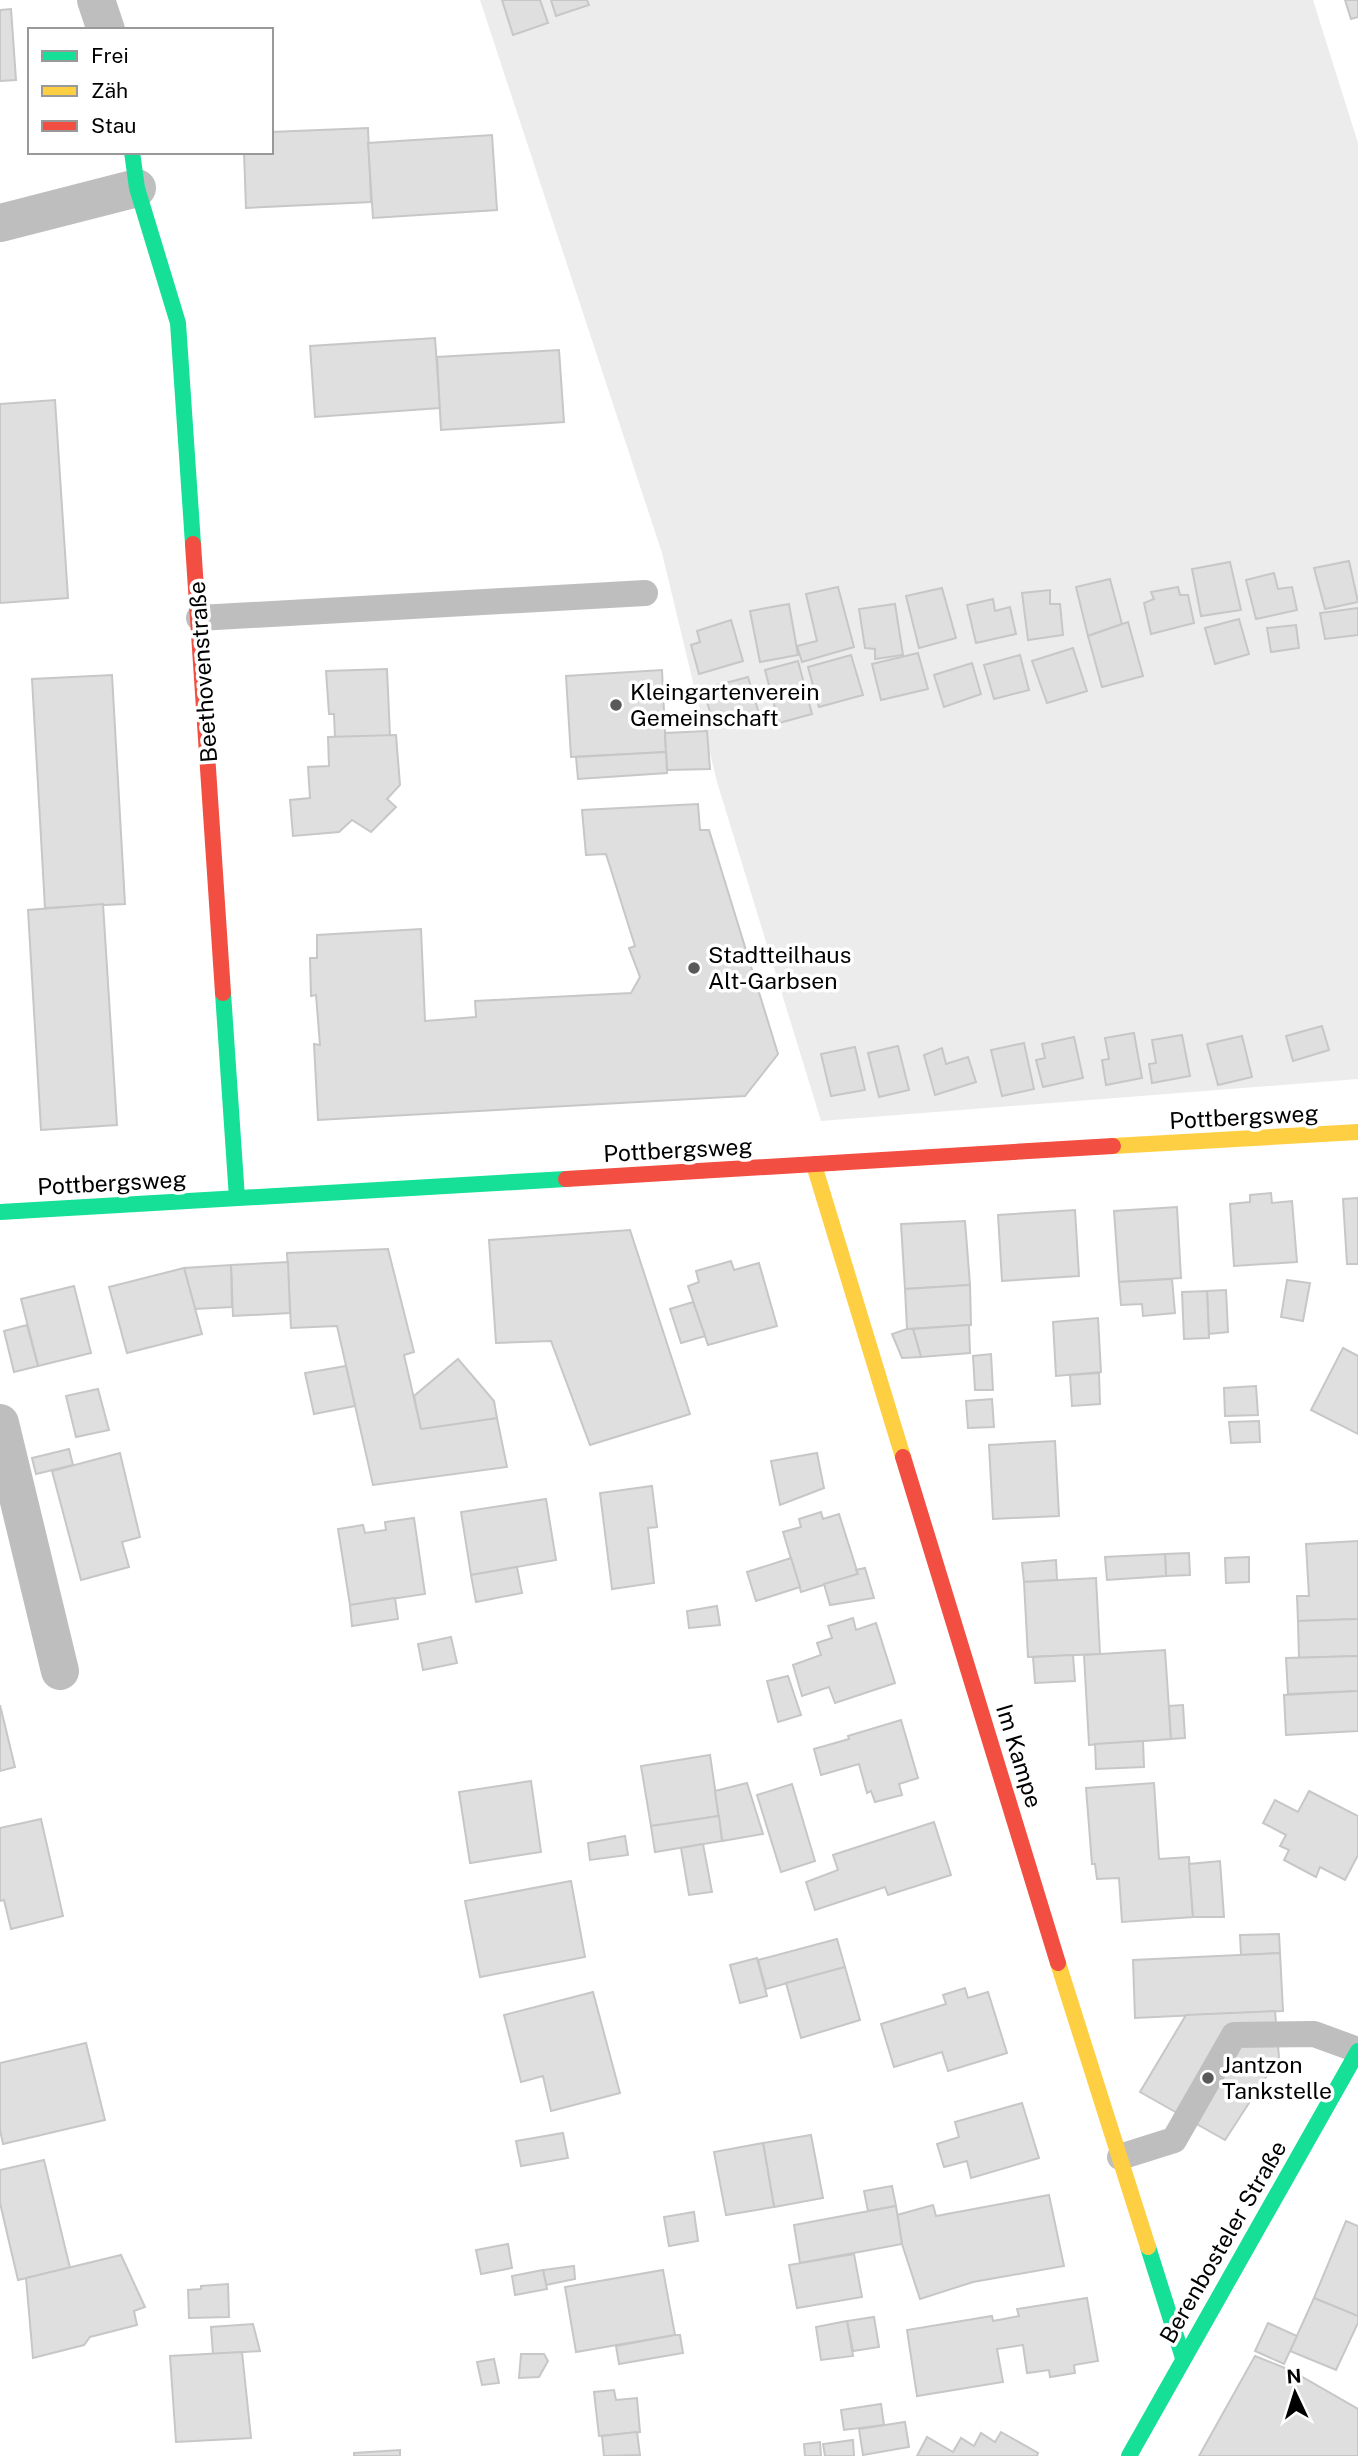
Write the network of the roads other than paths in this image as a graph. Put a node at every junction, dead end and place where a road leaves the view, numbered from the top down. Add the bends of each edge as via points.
1 (96, 0) edge
2 (105, 28) edge
3 (135, 170) edge
4 (0, 223) edge
5 (645, 593) dead end
6 (199, 618) junction
7 (1358, 1132) edge
8 (814, 1166) junction
9 (237, 1198) junction
10 (0, 1212) edge
11 (0, 1423) edge
12 (60, 1671) dead end
13 (1358, 2050) edge
14 (1120, 2157) junction
15 (1183, 2358) junction
16 (1129, 2456) edge

1 - 2 street
3 - 4 street
3 - 6 street, Beethovenstraße via 178,323
5 - 6 lane
6 - 9 street, Beethovenstraße
7 - 8 street, Pottbergsweg
8 - 9 street, Pottbergsweg
8 - 14 street, Im Kampe
9 - 10 street, Pottbergsweg
11 - 12 street
13 - 14 lane via 1314,2034 1234,2035 1174,2140
13 - 15 street, Berenbosteler Straße
14 - 15 street, Im Kampe
15 - 16 street, Berenbosteler Straße

